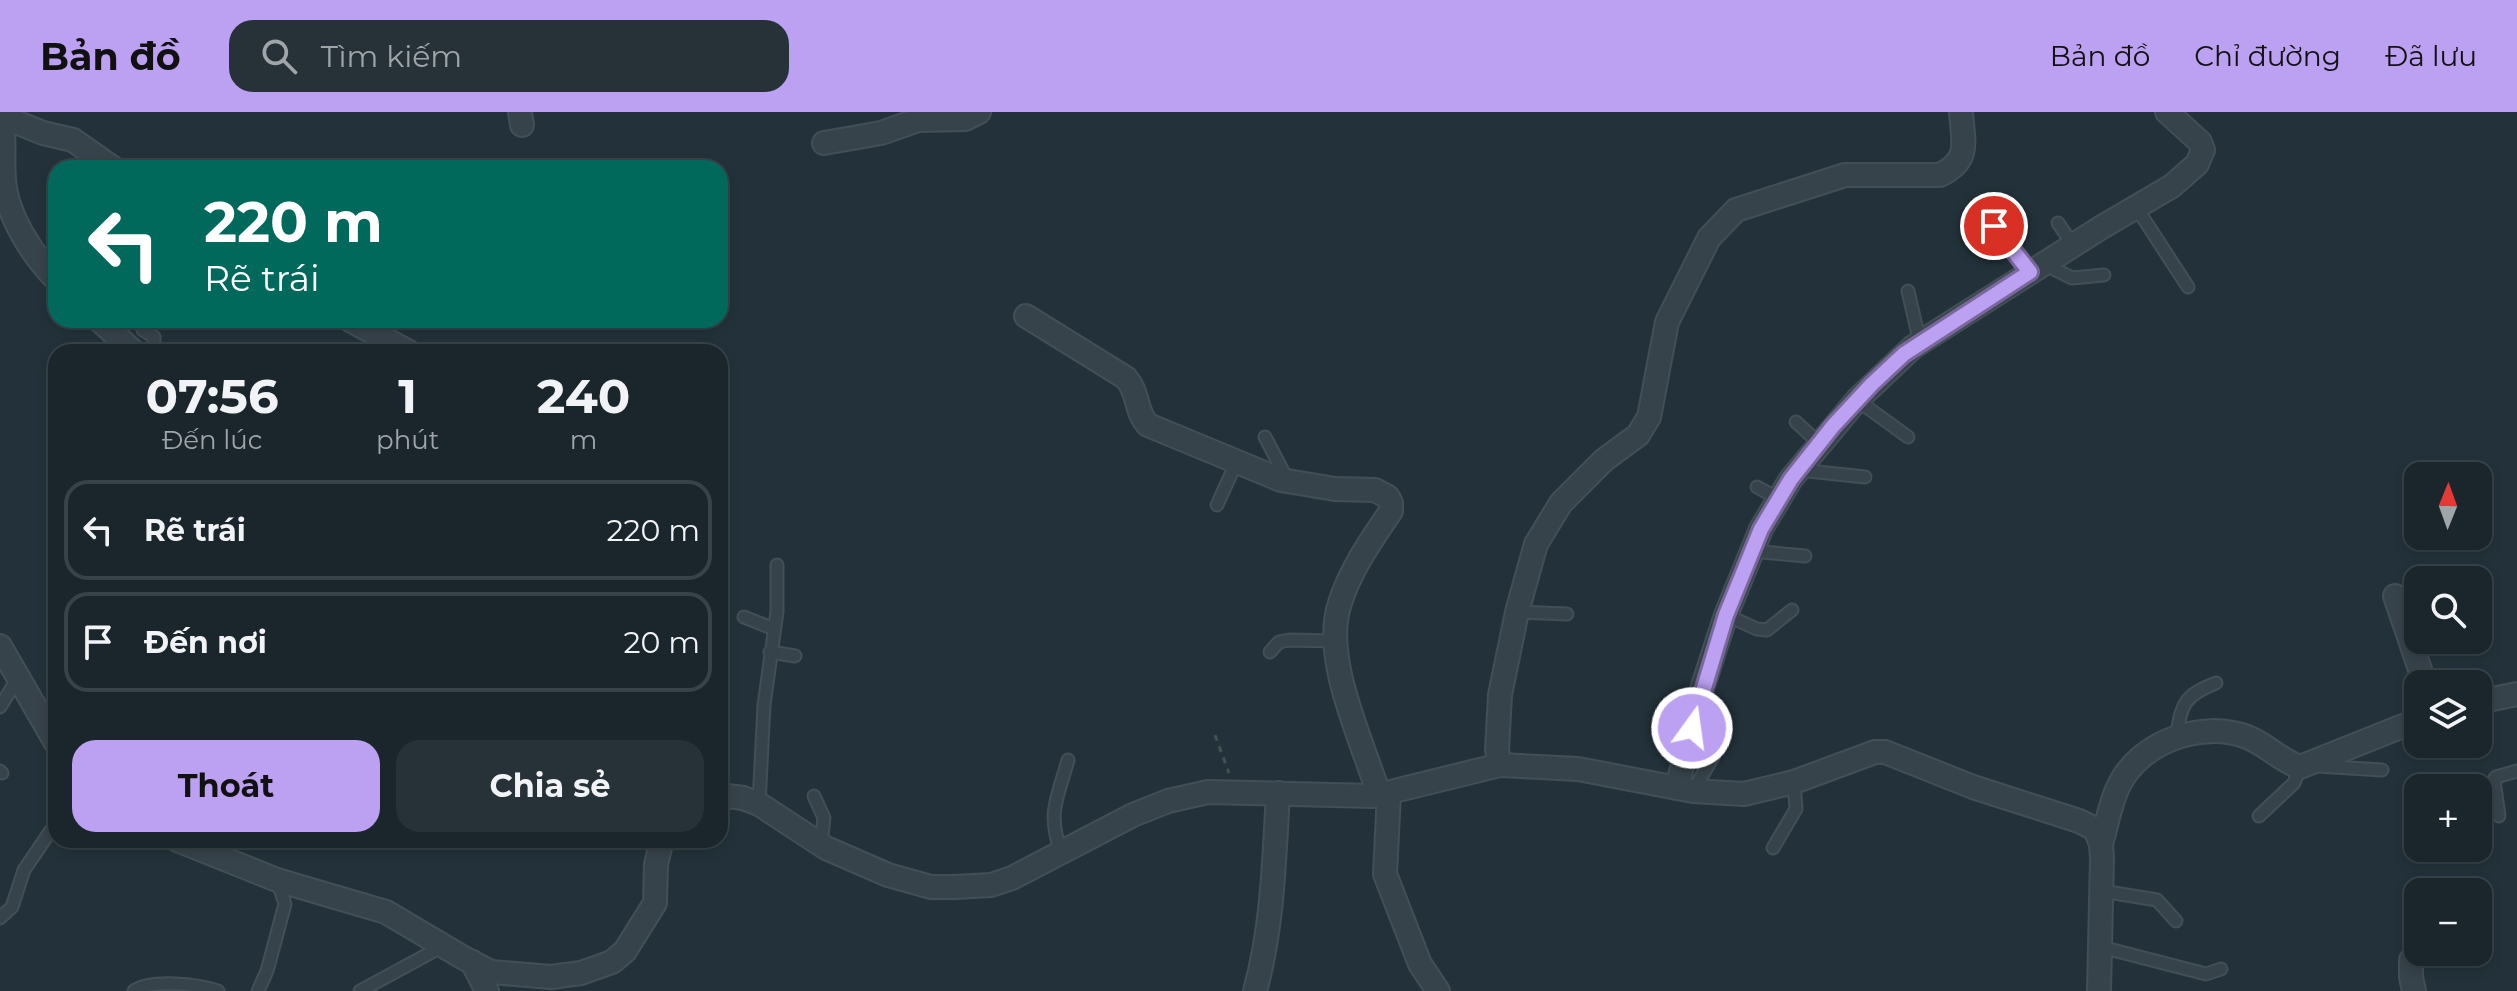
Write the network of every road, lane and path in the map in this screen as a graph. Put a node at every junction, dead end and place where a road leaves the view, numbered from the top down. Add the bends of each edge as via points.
1 (979, 112) edge
2 (1961, 112) edge
3 (2167, 112) edge
4 (0, 116) edge
5 (824, 143) dead end
6 (102, 160) edge
7 (2136, 207) junction
8 (2058, 223) dead end
9 (1994, 226) dead end
10 (2073, 245) junction
11 (47, 260) edge
12 (2037, 268) junction
13 (2104, 275) dead end
14 (2188, 287) dead end
15 (1908, 291) dead end
16 (1026, 316) dead end
17 (108, 328) edge
18 (365, 328) edge
19 (143, 330) dead end
20 (1920, 343) junction
21 (125, 344) edge
22 (154, 344) edge
23 (394, 344) edge
24 (1857, 400) junction
25 (1796, 422) dead end
26 (1265, 437) dead end
27 (1908, 437) dead end
28 (1819, 443) junction
29 (1237, 461) junction
30 (1799, 470) junction
31 (1865, 477) dead end
32 (1287, 481) junction
33 (1757, 487) dead end
34 (1779, 499) junction
35 (1217, 505) dead end
36 (1752, 551) junction
37 (1805, 556) dead end
38 (777, 565) dead end
39 (2395, 596) dead end
40 (1792, 610) dead end
41 (1517, 612) junction
42 (1567, 614) dead end
43 (1726, 615) junction
44 (744, 617) dead end
45 (774, 629) junction
46 (1336, 641) junction
47 (0, 646) edge
48 (770, 652) junction
49 (1270, 652) dead end
50 (795, 656) dead end
51 (2420, 670) edge
52 (19, 676) junction
53 (2216, 683) dead end
54 (2517, 694) edge
55 (2492, 699) edge
56 (0, 707) edge
57 (1722, 717) dead end
58 (2404, 726) edge
59 (48, 729) edge
60 (1215, 735) dead end
61 (2176, 738) junction
62 (1068, 760) dead end
63 (1500, 765) junction
64 (2304, 766) junction
65 (2382, 770) dead end
66 (2517, 771) edge
67 (1794, 782) junction
68 (1685, 789) junction
69 (1236, 791) junction
70 (1278, 793) junction
71 (1384, 794) junction
72 (728, 796) edge
73 (814, 796) dead end
74 (759, 804) junction
75 (2259, 816) dead end
76 (2499, 816) dead end
77 (48, 835) edge
78 (821, 844) junction
79 (2101, 844) junction
80 (197, 848) edge
81 (660, 848) edge
82 (1773, 848) dead end
83 (1061, 853) junction
84 (277, 880) junction
85 (2102, 891) junction
86 (0, 918) edge
87 (2176, 921) dead end
88 (443, 946) junction
89 (2101, 947) junction
90 (472, 962) junction
91 (2411, 966) edge
92 (2221, 969) dead end
93 (134, 991) edge
94 (218, 991) edge
95 (258, 991) edge
96 (360, 991) edge
97 (487, 991) edge
98 (1255, 991) edge
99 (1438, 991) edge
100 (2099, 991) edge
101 (2414, 991) edge

1 - 5 street via 955,121 918,120
2 - 41 street via 1961,160 1940,175 1845,175 1736,210 1709,238 1667,322 1649,417 1638,435 1561,503 1536,544
3 - 7 street via 2200,142 2201,157 2172,186
4 - 6 street via 73,140
4 - 11 street via 6,192
7 - 10 street
7 - 14 lane
8 - 10 lane
9 - 12 lane
10 - 12 street
12 - 13 lane via 2072,278
12 - 20 street
15 - 20 lane
16 - 29 street via 1126,378 1148,425
17 - 21 street
18 - 23 street
19 - 22 lane via 154,337
20 - 24 street
24 - 27 lane
24 - 28 street
25 - 28 lane
26 - 32 lane
28 - 30 street
29 - 32 street
29 - 35 lane
30 - 31 lane
30 - 34 street
32 - 46 street via 1375,490 1391,503 1339,605
33 - 34 lane
34 - 36 street
36 - 37 lane
36 - 43 street
38 - 45 lane
39 - 51 street
40 - 43 lane via 1761,631
41 - 42 lane
41 - 63 street via 1500,695
43 - 68 street via 1699,698
44 - 45 lane
45 - 48 lane
46 - 49 lane via 1289,640
46 - 71 street via 1345,701
47 - 52 street
48 - 50 lane
48 - 74 lane
52 - 56 lane
52 - 59 street
53 - 61 lane via 2186,700
54 - 55 street
57 - 68 lane via 1723,740
58 - 64 street
60 - 69 path
61 - 64 street via 2220,731 2246,736 2291,764
61 - 79 street via 2158,745 2120,782
62 - 83 lane via 1052,815
63 - 68 street via 1578,769
63 - 71 street
64 - 65 lane
64 - 75 lane
66 - 76 lane via 2494,780
67 - 68 street via 1744,794
67 - 79 street via 1885,752 2079,821 2093,828
67 - 82 lane via 1796,809
69 - 70 street
69 - 83 street via 1168,801
70 - 71 street
70 - 98 street via 1270,920
71 - 99 street via 1385,874 1420,964
72 - 74 street
73 - 78 lane via 824,818
74 - 78 street
77 - 86 lane via 24,870 12,907
78 - 83 street via 888,875 931,887 991,885
79 - 85 street
80 - 84 street
81 - 90 street via 655,903 625,951 612,962 551,977 506,975
84 - 88 street via 386,912
84 - 95 lane via 285,904
85 - 87 lane via 2157,900
85 - 89 street
88 - 90 street
88 - 96 lane
89 - 92 lane via 2206,974
89 - 100 street
90 - 97 street
91 - 101 street
93 - 94 lane via 148,984

